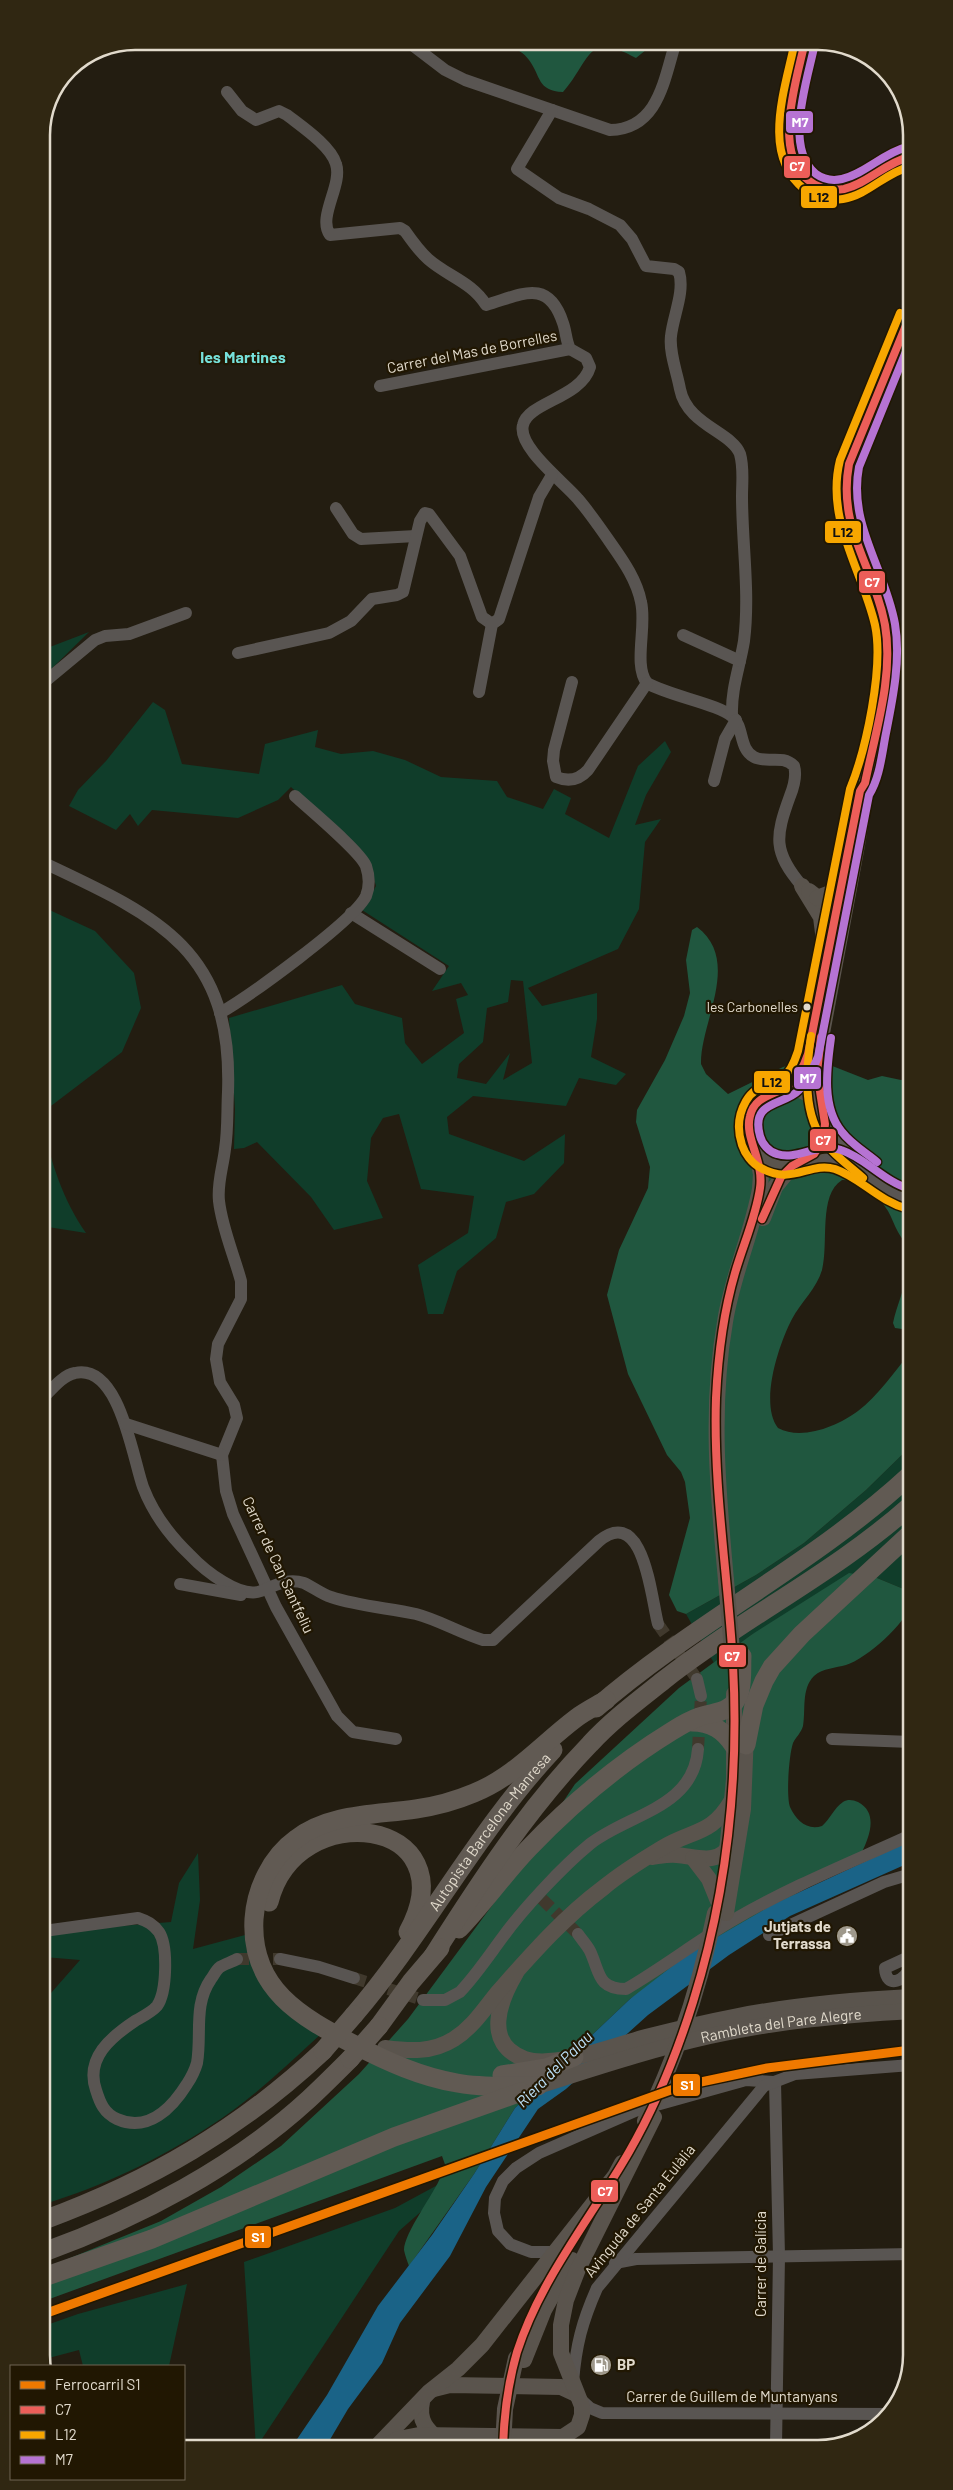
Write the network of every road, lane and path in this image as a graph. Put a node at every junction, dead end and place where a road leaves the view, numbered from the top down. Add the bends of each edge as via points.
1 (418, 50) edge
2 (673, 50) edge
3 (797, 50) edge
4 (803, 50) edge
5 (795, 84) junction
6 (227, 92) dead end
7 (552, 110) junction
8 (903, 159) edge
9 (903, 331) edge
10 (570, 349) junction
11 (380, 386) dead end
12 (552, 475) junction
13 (336, 508) dead end
14 (416, 536) junction
15 (186, 613) dead end
16 (492, 624) junction
17 (683, 635) dead end
18 (238, 653) dead end
19 (740, 661) junction
20 (50, 677) edge
21 (572, 682) dead end
22 (647, 683) junction
23 (479, 692) dead end
24 (734, 718) junction
25 (714, 781) dead end
26 (865, 783) junction
27 (295, 796) dead end
28 (50, 866) edge
29 (842, 879) junction
30 (802, 886) junction
31 (817, 898) junction
32 (837, 908) junction
33 (351, 914) junction
34 (841, 935) junction
35 (826, 957) junction
36 (440, 969) dead end
37 (220, 1013) junction
38 (782, 1089) junction
39 (823, 1117) junction
40 (756, 1150) junction
41 (810, 1158) junction
42 (793, 1165) junction
43 (888, 1192) junction
44 (903, 1197) edge
45 (50, 1391) edge
46 (126, 1424) junction
47 (222, 1456) junction
48 (903, 1481) edge
49 (903, 1511) edge
50 (903, 1540) edge
51 (730, 1578) junction
52 (180, 1584) dead end
53 (268, 1587) junction
54 (253, 1593) junction
55 (658, 1624) tunnel mouth
56 (738, 1659) junction
57 (697, 1679) tunnel mouth
58 (700, 1696) tunnel mouth
59 (606, 1700) junction
60 (734, 1704) junction
61 (690, 1722) junction
62 (396, 1739) dead end
63 (832, 1739) dead end
64 (903, 1742) edge
65 (740, 1746) junction
66 (698, 1749) tunnel mouth
67 (738, 1804) junction
68 (695, 1834) junction
69 (903, 1839) edge
70 (727, 1850) junction
71 (647, 1858) junction
72 (693, 1858) junction
73 (903, 1876) edge
74 (732, 1882) junction
75 (720, 1909) junction
76 (50, 1930) edge
77 (578, 1934) tunnel mouth
78 (769, 1936) dead end
79 (433, 1956) junction
80 (237, 1959) tunnel mouth
81 (280, 1959) tunnel mouth
82 (903, 1959) edge
83 (516, 1973) junction
84 (354, 1978) tunnel mouth
85 (903, 1979) edge
86 (903, 1997) edge
87 (423, 2000) tunnel mouth
88 (903, 2012) edge
89 (354, 2015) junction
90 (385, 2048) junction
91 (574, 2057) junction
92 (903, 2066) edge
93 (482, 2081) junction
94 (775, 2082) junction
95 (538, 2086) junction
96 (650, 2119) junction
97 (633, 2159) junction
98 (615, 2176) junction
99 (50, 2218) edge
100 (50, 2250) edge
101 (555, 2252) junction
102 (903, 2254) edge
103 (779, 2256) junction
104 (615, 2263) junction
105 (50, 2275) edge
106 (520, 2359) junction
107 (434, 2389) junction
108 (576, 2393) junction
109 (422, 2402) junction
110 (776, 2414) junction
111 (879, 2414) edge
112 (578, 2427) junction
113 (434, 2434) junction
114 (384, 2440) edge
115 (401, 2440) edge
116 (440, 2440) edge
117 (503, 2440) edge
118 (512, 2440) edge
119 (575, 2440) edge
120 (776, 2440) edge

1 - 7 street via 465,80
2 - 7 street via 653,107 648,116 633,126 610,130
3 - 5 main road
4 - 5 main road
5 - 8 main road via 790,154 794,166 810,183 826,189 848,188 887,164
6 - 10 street via 250,118 256,120 279,111 330,152 337,165 325,224 330,235 400,228 428,259 458,277 486,305 532,292 545,294 559,313
7 - 19 street via 517,169 559,198 620,225 632,239 646,266 679,272 680,288 671,338 680,392 686,404 706,426 736,448 742,464 745,573 744,638
9 - 26 main road via 846,476 848,516 879,604 887,641 886,668
10 - 11 street, Carrer del Mas de Borrelles
10 - 12 street via 589,362 585,379 529,415 522,425 526,441
12 - 16 street via 539,497 499,619
12 - 22 street via 574,494 588,512 638,589 644,623 640,668
13 - 14 street via 360,539
14 - 16 street via 425,512 460,556 482,617
14 - 18 street via 403,592 372,599 352,621 329,634
15 - 20 street via 129,634 95,640
16 - 23 street
17 - 19 street
19 - 24 street via 733,683
21 - 22 street via 553,761 556,777 567,779 580,778 588,770
22 - 24 street
24 - 25 street
24 - 30 street via 751,755 761,759 784,759 794,766 795,780 780,828 779,842 783,863
26 - 29 main road via 860,791
26 - 34 main road via 866,793
27 - 33 street via 365,864 369,879 366,895
28 - 37 street, Carrer de Can Santfeliu via 131,906 169,933 197,962 210,982
29 - 31 main road via 833,892
29 - 32 main road
30 - 31 main road
30 - 35 main road via 821,917
31 - 32 main road
32 - 34 main road
32 - 35 main road
33 - 36 street
33 - 37 street via 266,982
34 - 39 main road via 817,1060
35 - 38 main road via 808,1054 795,1078
37 - 47 street, Carrer de Can Santfeliu via 228,1082 219,1202 241,1281 241,1299 216,1351 218,1376 234,1405 236,1418
38 - 39 main road via 808,1095
38 - 40 main road via 764,1096 752,1110 749,1133
39 - 41 main road via 821,1145
39 - 43 street via 831,1136 882,1180
40 - 42 main road via 771,1162
40 - 51 main road via 761,1174 760,1190 732,1284 718,1374 716,1454
41 - 42 main road
41 - 43 street via 837,1159
42 - 51 main road via 775,1187 769,1201 741,1284 731,1336 724,1436
43 - 44 street
45 - 46 street via 66,1376 85,1372 94,1376 111,1394
46 - 47 street
46 - 54 street via 143,1487 177,1542 205,1569 231,1586
47 - 53 street, Carrer de Can Santfeliu via 226,1491 233,1514
48 - 59 highway, Autopista Barcelona-Manresa via 842,1533 709,1621
49 - 79 highway via 849,1555 666,1678 591,1742 505,1845
50 - 65 highway via 802,1634 772,1667
51 - 56 main road, bridge
52 - 54 street via 246,1596
53 - 54 street
53 - 55 street via 288,1581 305,1584 332,1598 418,1615 483,1640 493,1640 604,1537 612,1532 623,1533 635,1540 642,1558
53 - 62 street, Carrer de Can Santfeliu via 285,1623 345,1725 354,1732
56 - 60 highway via 740,1692
56 - 65 main road
57 - 58 street
59 - 89 highway, Autopista Barcelona-Manresa via 576,1726 515,1794 416,1937
59 - 93 highway via 576,1718 513,1771 477,1792 431,1807 344,1819 296,1839 277,1856 255,1906 253,1929 258,1960 276,1992 293,2010 402,2068 444,2081
60 - 61 highway
60 - 65 main road
61 - 65 highway via 711,1724
61 - 79 highway via 673,1730 609,1775 561,1816
63 - 64 street
65 - 67 main road
66 - 87 street via 697,1763 689,1778 669,1801 615,1827 596,1840 540,1897 460,1992 445,2000
67 - 68 main road
67 - 70 main road via 733,1840
67 - 74 main road
68 - 70 main road via 712,1836
68 - 71 main road via 663,1847
69 - 77 street via 738,1917 626,1989 614,1989 602,1982 590,1951
70 - 72 main road via 718,1857
70 - 74 main road
70 - 75 main road
71 - 72 main road via 670,1855
71 - 83 main road via 579,1907
72 - 75 main road via 709,1879
73 - 78 street via 884,1882
74 - 75 main road
75 - 96 main road, bridge via 682,2034
76 - 80 street via 138,1918 151,1923 160,1934 165,1959 164,1986 157,2006 111,2040 97,2056 93,2070 100,2103 108,2115 123,2122 139,2123 154,2119 181,2094 196,2065 200,2005 208,1984 219,1967
79 - 100 highway, bridge via 350,2059 309,2100 279,2124 217,2168 134,2215
81 - 84 street
82 - 85 street via 884,1968 888,1979
83 - 90 main road via 474,2023 452,2040 426,2050
83 - 91 main road, Rambleta del Pare Alegre via 498,2013 499,2031 506,2047 532,2061
86 - 91 main road, Rambleta del Pare Alegre via 759,2012
88 - 95 main road, Rambleta del Pare Alegre via 826,2017 746,2029 650,2051
89 - 90 highway via 414,1920 421,1893 417,1869 405,1849 384,1835 362,1831 322,1840 290,1863 270,1898 266,1919 267,1943 275,1968 295,1995 320,2014
89 - 99 highway, bridge via 323,2051 281,2089 196,2149 118,2191
90 - 93 highway
91 - 93 highway via 546,2068
92 - 94 street via 794,2074
93 - 95 highway
94 - 101 street via 746,2080 635,2111 539,2153 516,2168 495,2198 498,2231 510,2244 532,2252
94 - 103 street, Carrer de Galícia
94 - 104 street, Avinguda de Santa Eulàlia via 764,2086
95 - 105 highway via 394,2137 152,2239
96 - 97 main road
96 - 98 main road
97 - 106 main road via 552,2293
97 - 108 main road via 566,2300 561,2325 561,2353
98 - 101 main road
98 - 106 main road via 533,2310
101 - 107 main road via 482,2345
102 - 103 street
103 - 104 street via 636,2259
103 - 110 street, Carrer de Galícia
104 - 108 street, Avinguda de Santa Eulàlia via 597,2288 583,2320 576,2351
106 - 117 main road, bridge via 505,2410
106 - 118 main road
107 - 108 main road via 450,2385 561,2387
107 - 109 main road
108 - 110 street, Carrer de Guillem de Muntanyans via 590,2408 602,2413
108 - 112 main road via 582,2415
109 - 113 main road via 421,2420 424,2427
109 - 114 main road
110 - 111 street, Carrer de Guillem de Muntanyans
110 - 120 street, Carrer de Galícia
112 - 113 main road via 563,2437
112 - 119 main road
113 - 115 main road
113 - 116 main road

